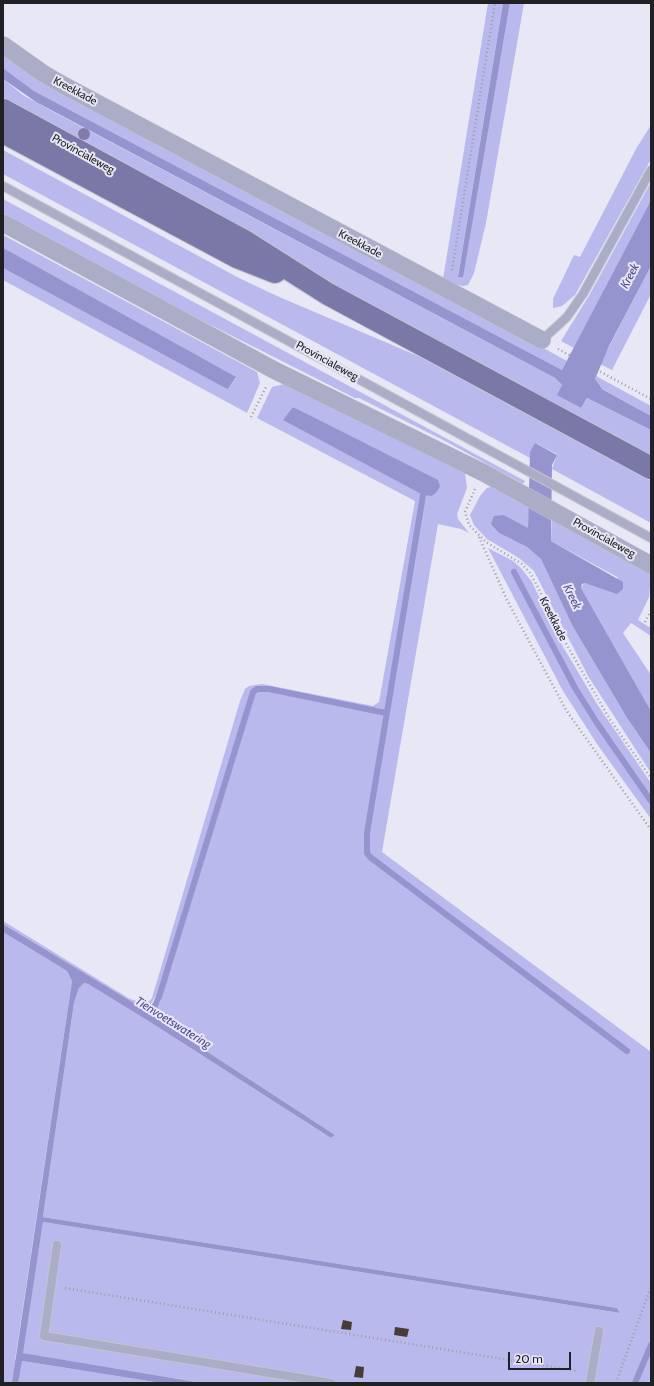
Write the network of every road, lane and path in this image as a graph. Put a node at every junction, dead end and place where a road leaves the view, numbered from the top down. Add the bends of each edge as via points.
1 (495, 3) edge
2 (3, 45) edge
3 (3, 110) edge
4 (3, 132) edge
5 (651, 170) edge
6 (3, 186) edge
7 (3, 223) edge
8 (448, 290) junction
9 (328, 294) junction
10 (542, 340) joint
11 (561, 351) dead end
12 (274, 370) junction
13 (651, 399) edge
14 (251, 417) dead end
15 (651, 468) edge
16 (484, 473) junction
17 (479, 536) junction
18 (651, 538) edge
19 (651, 565) edge
20 (651, 611) edge
21 (645, 622) dead end
22 (651, 778) edge
23 (651, 830) edge
24 (57, 1245) dead end
25 (51, 1285) junction
26 (651, 1286) edge
27 (599, 1331) dead end
28 (591, 1373) junction
29 (331, 1383) edge
30 (590, 1383) edge
31 (616, 1383) edge

1 - 8 path
2 - 8 street, Kreekkade via 63,85
3 - 9 main road, Provincialeweg via 246,242
4 - 9 main road, Provincialeweg via 237,257
5 - 10 lane, Kreekkade via 584,294 567,317
6 - 18 lane, Provincialeweg
7 - 12 street, Provincialeweg
8 - 10 street, Kreekkade
9 - 15 main road, Provincialeweg
11 - 13 path
12 - 14 path
12 - 16 street, Provincialeweg
16 - 17 path, Kreekkade via 465,512 469,525
16 - 19 street, Provincialeweg
17 - 22 path, Kreekkade via 522,564 531,574 586,679
17 - 23 path via 507,600 566,710
20 - 21 path
24 - 25 lane
25 - 28 path
25 - 29 lane via 44,1336
26 - 31 path
27 - 28 lane
28 - 30 lane

